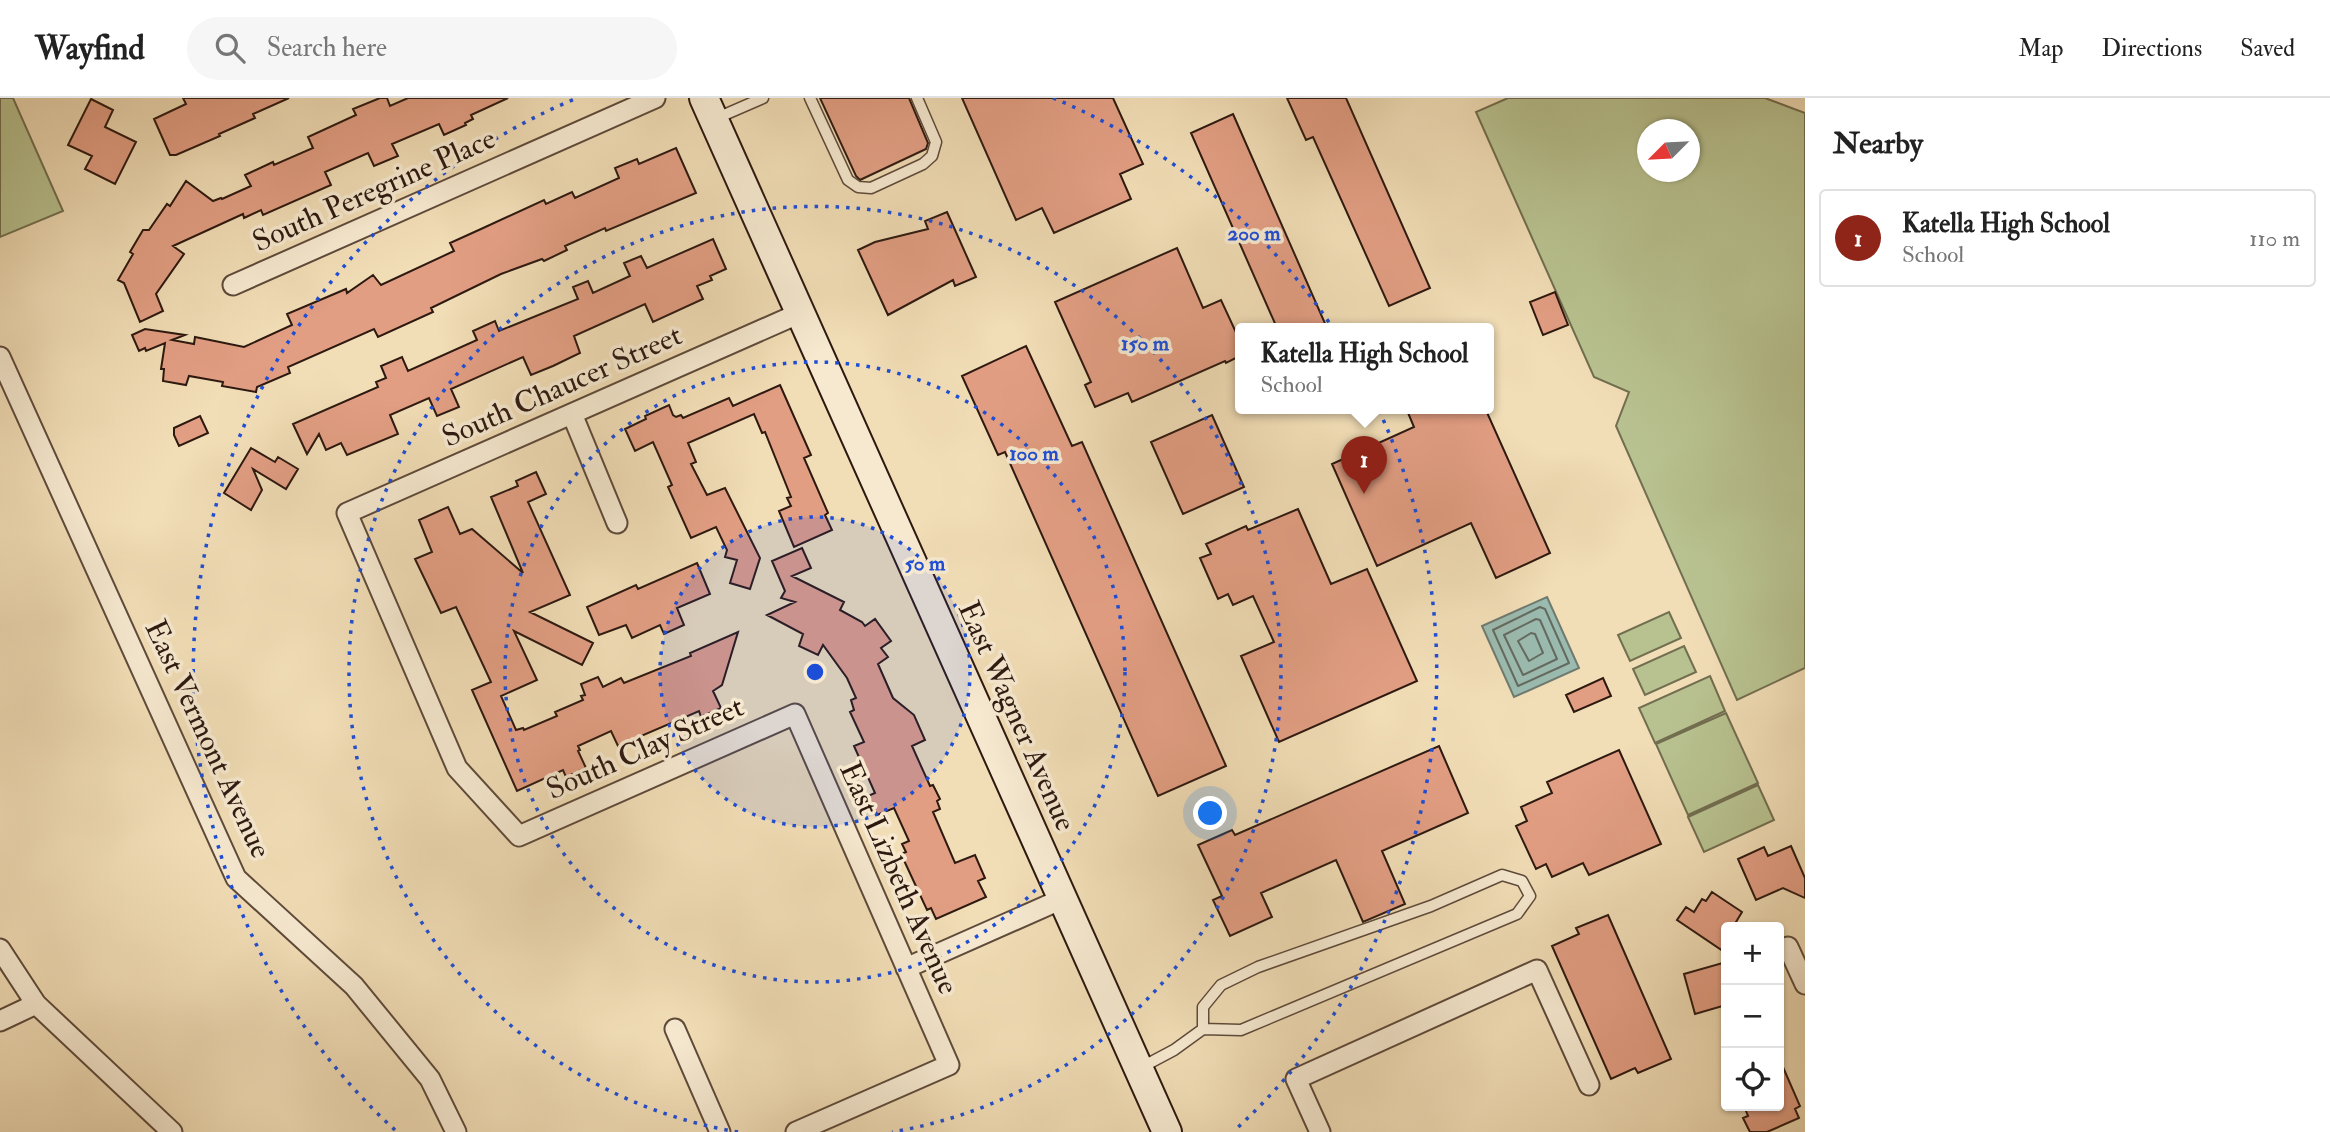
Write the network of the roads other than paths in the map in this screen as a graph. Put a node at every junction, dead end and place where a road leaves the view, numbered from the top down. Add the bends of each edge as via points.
1 (655, 98) edge
2 (763, 98) edge
3 (810, 98) edge
4 (917, 98) edge
5 (709, 109) edge
6 (233, 285) dead end
7 (800, 313) junction
8 (0, 357) edge
9 (572, 414) junction
10 (617, 523) dead end
11 (795, 714) joint
12 (519, 836) joint
13 (1062, 899) junction
14 (1788, 947) dead end
15 (0, 949) edge
16 (906, 968) junction
17 (1805, 984) edge
18 (36, 1004) junction
19 (0, 1021) edge
20 (675, 1029) dead end
21 (1203, 1029) junction
22 (1139, 1069) junction
23 (1589, 1085) dead end
24 (172, 1132) edge
25 (456, 1132) edge
26 (720, 1132) edge
27 (796, 1132) edge
28 (1167, 1132) edge
29 (1320, 1132) edge

1 - 6 street, South Peregrine Place
2 - 5 lane
3 - 4 lane via 848,180 871,188 932,156 936,142
5 - 7 street, East Wagner Avenue
7 - 9 street, South Chaucer Street
7 - 13 street, East Wagner Avenue
8 - 25 street, East Vermont Avenue via 236,878 354,986 430,1079
9 - 10 street
9 - 12 street, South Chaucer Street via 347,513 457,768
11 - 12 street, South Clay Street
11 - 16 street, East Lizbeth Avenue
13 - 16 street
13 - 22 street, East Wagner Avenue
14 - 17 street
15 - 18 street
16 - 27 street, East Lizbeth Avenue via 949,1065
18 - 19 street
18 - 24 street
20 - 26 street
21 - 21 lane via 1241,1030 1517,914 1530,896 1522,881 1502,875 1431,906 1258,967 1221,985 1203,1007
21 - 22 lane
22 - 28 street, East Wagner Avenue
23 - 29 street via 1537,970 1296,1079

